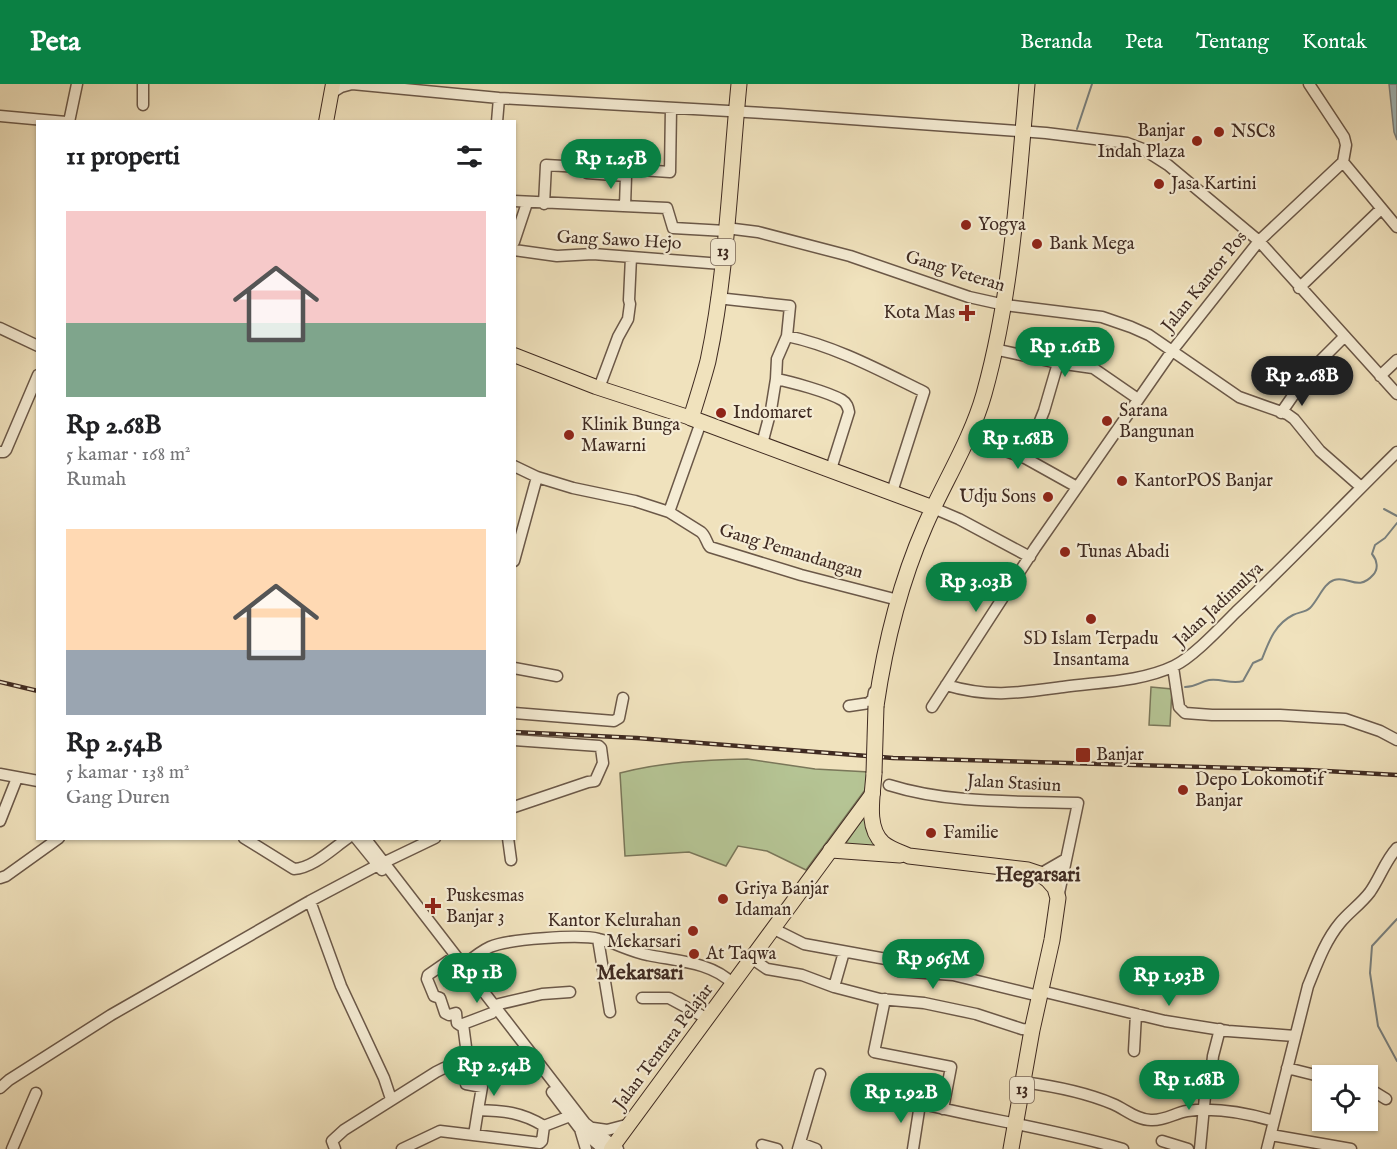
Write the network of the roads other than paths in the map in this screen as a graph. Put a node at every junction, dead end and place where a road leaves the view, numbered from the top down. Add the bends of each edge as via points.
1 (77, 84) edge
2 (143, 84) edge
3 (352, 84) edge
4 (740, 84) edge
5 (1027, 84) edge
6 (1309, 84) edge
7 (333, 88) edge
8 (500, 98) junction
9 (143, 105) dead end
10 (671, 108) junction
11 (737, 112) junction
12 (0, 116) edge
13 (45, 120) edge
14 (68, 120) edge
15 (326, 120) edge
16 (497, 120) edge
17 (1023, 132) junction
18 (627, 149) dead end
19 (1343, 162) junction
20 (626, 172) junction
21 (516, 201) edge
22 (527, 203) junction
23 (544, 204) junction
24 (625, 206) junction
25 (1381, 209) junction
26 (1397, 226) edge
27 (726, 230) junction
28 (516, 236) edge
29 (1259, 241) junction
30 (516, 250) edge
31 (631, 257) junction
32 (722, 264) junction
33 (1299, 288) junction
34 (717, 298) junction
35 (1005, 305) junction
36 (0, 328) edge
37 (787, 336) junction
38 (1344, 337) junction
39 (36, 345) edge
40 (994, 349) junction
41 (1172, 351) junction
42 (516, 356) edge
43 (1397, 360) edge
44 (1058, 363) junction
45 (1380, 376) junction
46 (776, 379) junction
47 (36, 380) edge
48 (598, 387) junction
49 (1397, 394) edge
50 (1138, 399) junction
51 (1281, 413) junction
52 (696, 420) junction
53 (967, 437) junction
54 (762, 444) junction
55 (1, 452) edge
56 (1397, 452) edge
57 (1025, 458) junction
58 (516, 467) edge
59 (831, 469) junction
60 (537, 477) junction
61 (1077, 487) junction
62 (1361, 487) junction
63 (892, 492) junction
64 (933, 508) junction
65 (669, 512) junction
66 (516, 547) edge
67 (1030, 557) junction
68 (898, 603) junction
69 (1173, 667) junction
70 (516, 668) edge
71 (557, 676) dead end
72 (946, 685) junction
73 (623, 698) dead end
74 (849, 706) dead end
75 (932, 706) dead end
76 (516, 713) edge
77 (516, 740) edge
78 (1397, 740) edge
79 (0, 774) edge
80 (17, 778) junction
81 (36, 781) edge
82 (889, 785) dead end
83 (873, 793) junction
84 (516, 806) edge
85 (0, 821) edge
86 (56, 840) edge
87 (247, 840) edge
88 (345, 840) edge
89 (358, 840) edge
90 (366, 840) edge
91 (431, 840) edge
92 (508, 840) edge
93 (1397, 848) edge
94 (831, 850) junction
95 (909, 856) junction
96 (1066, 859) junction
97 (511, 860) dead end
98 (381, 863) junction
99 (1040, 874) junction
100 (0, 878) edge
101 (1058, 898) junction
102 (310, 901) junction
103 (774, 928) junction
104 (598, 939) junction
105 (844, 952) junction
106 (752, 958) junction
107 (451, 959) junction
108 (462, 967) junction
109 (733, 984) junction
110 (834, 987) junction
111 (570, 992) dead end
112 (1040, 994) junction
113 (642, 998) dead end
114 (885, 999) junction
115 (493, 1009) junction
116 (610, 1012) dead end
117 (1136, 1014) junction
118 (708, 1019) junction
119 (463, 1024) junction
120 (1220, 1029) junction
121 (1032, 1030) junction
122 (1295, 1036) junction
123 (1134, 1051) dead end
124 (527, 1054) junction
125 (465, 1066) junction
126 (1287, 1068) junction
127 (820, 1074) dead end
128 (1312, 1074) edge
129 (1023, 1082) junction
130 (0, 1088) edge
131 (880, 1093) dead end
132 (36, 1094) dead end
133 (1378, 1094) edge
134 (391, 1099) junction
135 (1386, 1099) dead end
136 (920, 1104) junction
137 (943, 1109) junction
138 (478, 1110) junction
139 (1203, 1110) junction
140 (570, 1116) junction
141 (1274, 1121) junction
142 (1016, 1123) junction
143 (630, 1124) junction
144 (544, 1126) junction
145 (583, 1126) junction
146 (474, 1135) junction
147 (1270, 1135) junction
148 (1162, 1141) dead end
149 (762, 1144) dead end
150 (797, 1147) edge
151 (612, 1148) edge
152 (12, 1149) edge
153 (335, 1149) edge
154 (402, 1149) edge
155 (586, 1149) edge
156 (778, 1149) edge
157 (816, 1149) edge
158 (913, 1149) edge
159 (1011, 1149) edge
160 (1123, 1149) edge
161 (1188, 1149) edge
162 (1200, 1149) edge
163 (1267, 1149) edge
164 (1351, 1149) edge

1 - 14 street
2 - 9 street
3 - 7 street
3 - 8 street
4 - 11 highway, 13
5 - 17 highway
6 - 19 street via 1344,137
7 - 15 main road
8 - 10 street
8 - 16 street
10 - 11 street
10 - 20 street via 670,172
11 - 17 street
11 - 27 highway, 13
12 - 13 street
17 - 29 street via 1109,140 1143,148
17 - 35 highway
18 - 20 street
19 - 25 street
19 - 29 street, Jalan Kantor Pos
20 - 23 street via 587,172 580,167 546,165
20 - 24 street
21 - 22 street
22 - 23 street
22 - 28 street
23 - 24 street
24 - 27 street, Gang Veteran via 667,208 674,228
25 - 26 street
25 - 33 street
27 - 32 highway, 13
27 - 35 street, Gang Veteran via 758,232 850,256 969,297
29 - 33 street
29 - 41 street, Jalan Kantor Pos
30 - 31 street, Gang Sawo Hejo via 557,256
31 - 32 street, Gang Sawo Hejo
31 - 48 street via 628,319
32 - 34 highway, 13
33 - 38 street
34 - 37 street via 790,306
34 - 52 highway, 13
35 - 40 highway
35 - 41 street, Gang Veteran via 1102,316 1149,335
36 - 39 street
37 - 46 street via 777,359
37 - 63 street via 817,344 924,392
38 - 45 street
38 - 51 street via 1310,371
40 - 44 street
40 - 53 highway via 984,394
41 - 50 street, Jalan Kantor Pos
41 - 51 street, Gang Veteran via 1239,397
42 - 48 main road
43 - 45 street
44 - 50 street via 1093,368
44 - 57 street
45 - 49 street
46 - 54 street
46 - 59 street via 848,406
47 - 55 street via 6,450
48 - 52 main road
50 - 61 street, Jalan Kantor Pos
51 - 62 street, Gang Veteran via 1294,419 1320,451
52 - 54 highway
52 - 65 street
53 - 57 street
53 - 64 highway
54 - 59 highway
56 - 62 street, Jalan Jadimulya
57 - 61 street
58 - 60 street, Gang Pemandangan
59 - 63 highway
60 - 65 street, Gang Pemandangan
60 - 66 street
61 - 67 street, Jalan Kantor Pos
62 - 69 street, Jalan Jadimulya via 1301,550
63 - 64 highway
64 - 67 street
64 - 68 highway
65 - 68 street, Gang Pemandangan via 701,531 710,547
67 - 72 street, Jalan Kantor Pos
68 - 74 street via 887,624 872,701
68 - 83 highway, bridge via 876,705
69 - 72 street, Jalan Jadimulya via 1139,677 1009,694 974,693
69 - 78 street via 1179,707 1185,713 1345,719
70 - 71 street
72 - 75 street, Jalan Kantor Pos
73 - 76 street via 619,718 614,721
77 - 84 street via 599,746 603,763 595,781
79 - 80 street
80 - 81 street
80 - 85 street
82 - 96 street, Jalan Stasiun via 936,796 1078,803
83 - 94 main road, Jalan Tentara Pelajar
83 - 95 highway via 875,832 882,842
86 - 100 street
87 - 88 street via 294,869 302,869
89 - 98 street
90 - 98 street
91 - 98 street
92 - 97 street
93 - 122 street via 1369,893 1327,941 1308,986
94 - 95 highway
94 - 103 main road, Jalan Tentara Pelajar
95 - 99 highway
96 - 99 street
96 - 101 street, Jalan Stasiun
98 - 102 street
98 - 107 street
98 - 108 street
99 - 101 highway via 1052,884
101 - 112 highway, 13
102 - 130 street via 111,1015
102 - 134 street via 340,987
103 - 105 street via 804,944
103 - 106 main road, Jalan Tentara Pelajar
104 - 108 street via 507,941 488,948
104 - 109 street via 642,954 706,967 726,976
104 - 116 street
105 - 110 street
105 - 112 street via 897,961 897,971 953,975
106 - 109 main road, Jalan Tentara Pelajar
106 - 110 street via 767,969 802,975
107 - 108 street
107 - 119 street via 427,979 445,1013 456,1013 457,1023
108 - 115 street
109 - 118 main road, Jalan Tentara Pelajar
110 - 114 street
111 - 115 street via 542,994
112 - 117 street
112 - 121 highway, 13
113 - 118 street via 669,998
114 - 121 street via 924,1003
114 - 137 street via 874,1052 951,1067
115 - 119 street
115 - 124 street
117 - 120 street
117 - 123 street
118 - 143 main road, Jalan Tentara Pelajar
119 - 125 street
120 - 122 street
120 - 139 street
121 - 129 highway, 13
122 - 126 street
124 - 140 street
124 - 145 street
125 - 134 street via 444,1068
125 - 138 street via 466,1084 482,1087
126 - 128 street
126 - 141 street
127 - 150 street
129 - 139 street via 1086,1095 1150,1120
129 - 142 highway, 13
131 - 136 street
132 - 152 street
133 - 135 street
134 - 153 street via 344,1130 332,1141
136 - 137 street
136 - 158 street
137 - 142 street
138 - 144 street via 528,1116
138 - 146 street
139 - 141 street
139 - 162 street
140 - 144 street
140 - 145 street
141 - 147 street
142 - 159 highway, 13
142 - 160 street
143 - 145 street via 607,1130
143 - 151 main road, Jalan Tentara Pelajar
144 - 146 street via 542,1141 536,1144
145 - 151 street
145 - 155 street
146 - 154 street via 440,1131
147 - 163 street
147 - 164 street
148 - 161 street
149 - 156 street
150 - 156 street
150 - 157 street

